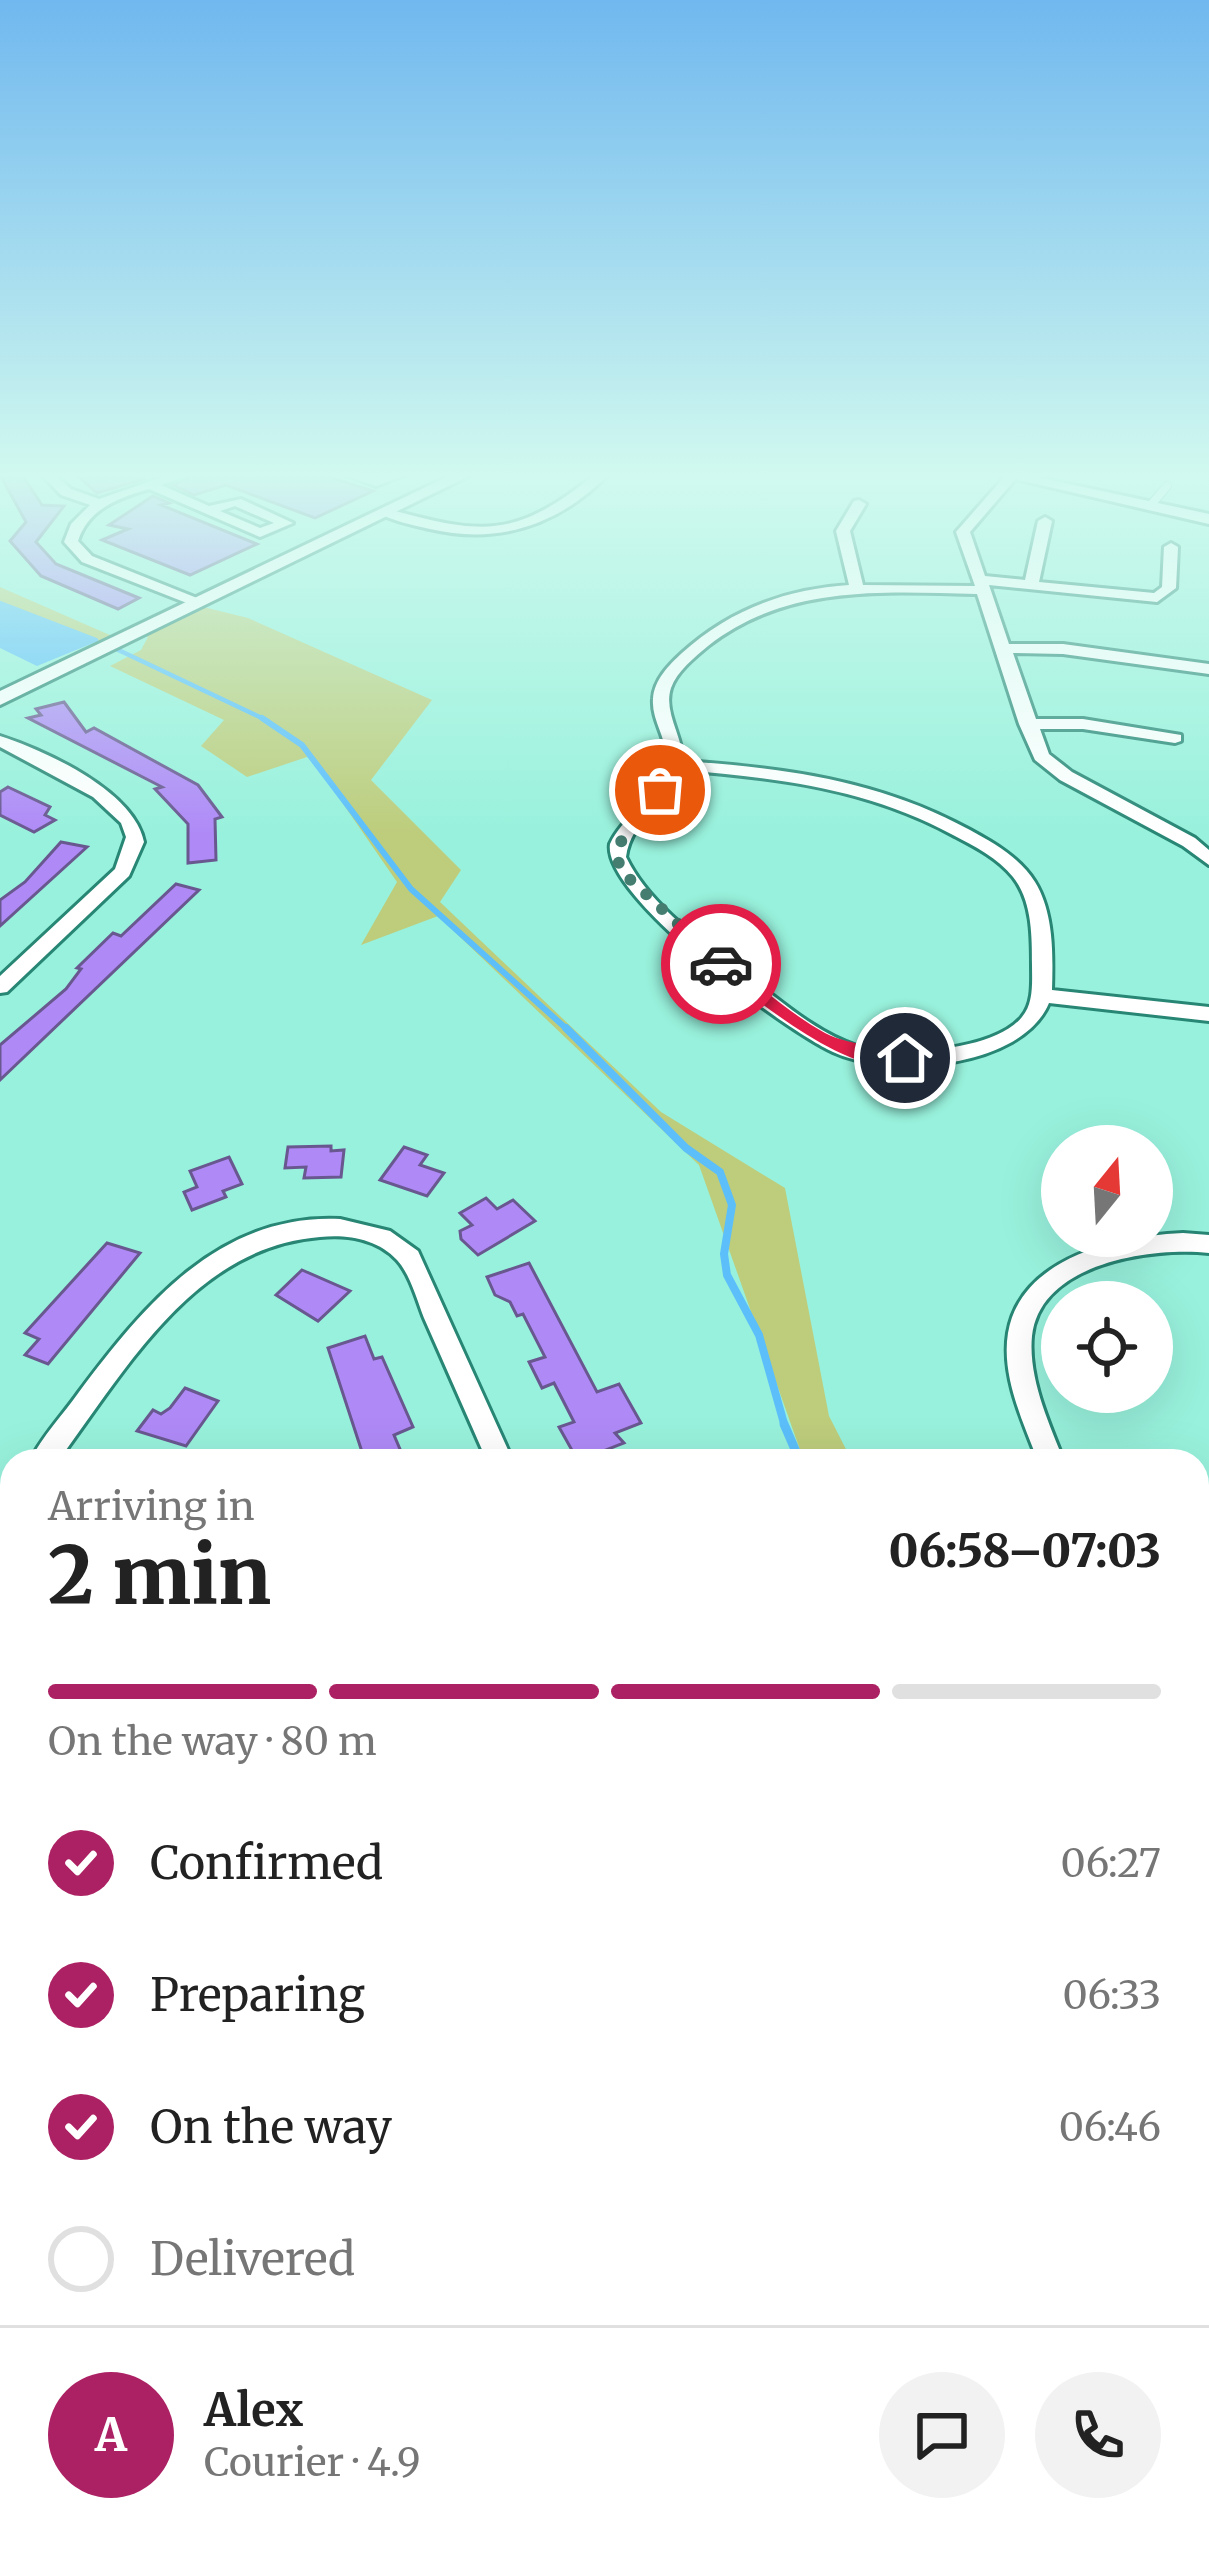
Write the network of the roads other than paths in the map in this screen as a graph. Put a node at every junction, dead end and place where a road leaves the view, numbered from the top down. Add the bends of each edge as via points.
1 (177, 595) edge
2 (214, 595) edge
3 (800, 595) edge
4 (985, 595) edge
5 (1132, 595) edge
6 (1160, 595) edge
7 (197, 603) junction
8 (1004, 648) junction
9 (1209, 669) edge
10 (0, 699) edge
11 (1027, 724) junction
12 (1175, 738) dead end
13 (0, 741) edge
14 (675, 765) junction
15 (1209, 835) edge
16 (1189, 842) junction
17 (1209, 860) edge
18 (0, 987) edge
19 (1042, 996) junction
20 (1209, 1014) edge
21 (1209, 1244) edge
22 (53, 1449) edge
23 (495, 1449) edge
24 (1047, 1449) edge

1 - 7 street
2 - 7 street
3 - 14 street via 755,608 670,676 661,697
4 - 8 street
5 - 6 street
7 - 10 street
8 - 9 street
8 - 11 street
11 - 12 street
11 - 16 street via 1051,765
13 - 18 street via 98,792 135,833 123,872
14 - 19 street via 871,788 987,848 1032,892
14 - 19 street via 624,833 620,870 719,963 818,1036 883,1058 971,1050 1025,1028
15 - 16 street
16 - 17 street
19 - 20 street
21 - 24 street via 1178,1241 1102,1256 1035,1293 1020,1327 1019,1366
22 - 23 street via 201,1267 271,1233 312,1226 358,1228 410,1257

